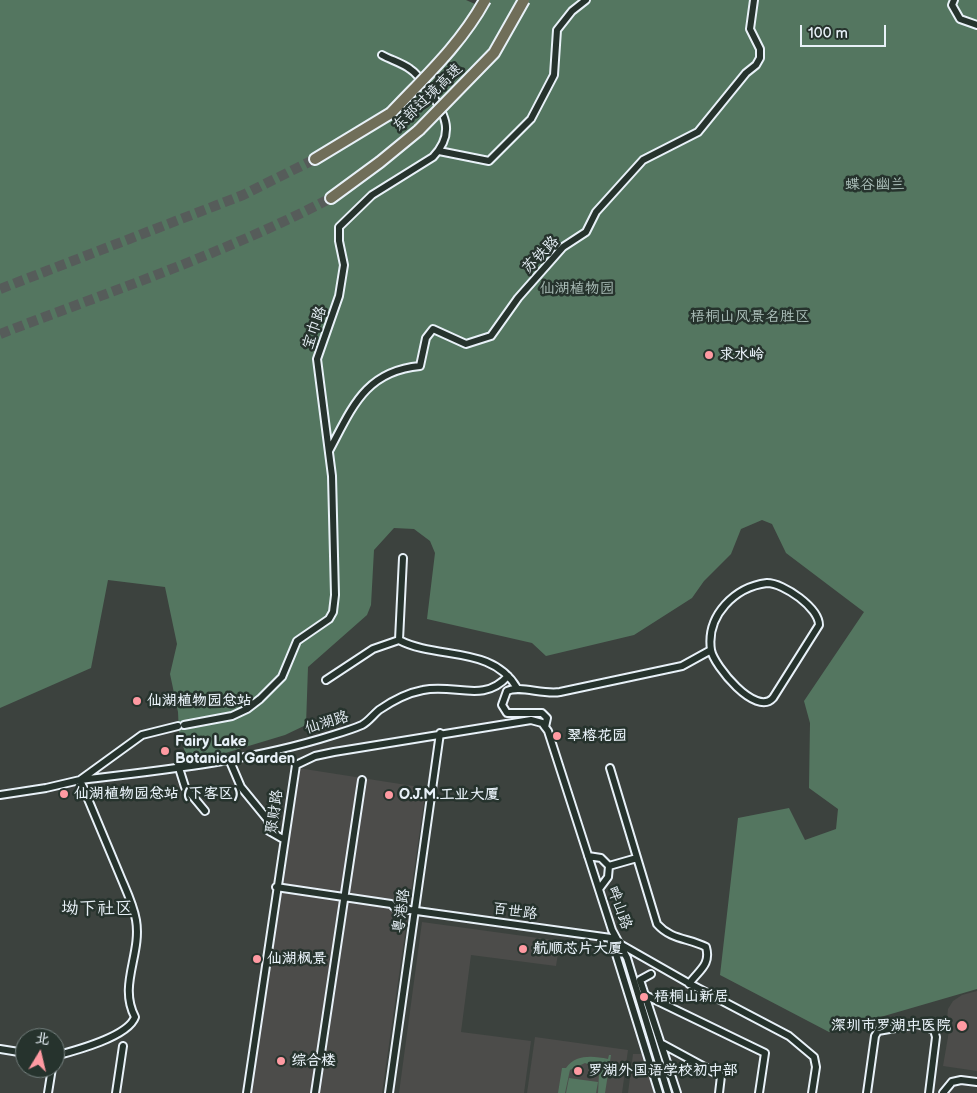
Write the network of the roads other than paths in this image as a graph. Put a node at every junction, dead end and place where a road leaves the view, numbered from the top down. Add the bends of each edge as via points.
1 (485, 0) edge
2 (524, 0) edge
3 (586, 0) edge
4 (754, 0) edge
5 (952, 2) edge
6 (977, 25) edge
7 (382, 55) dead end
8 (439, 151) junction
9 (315, 159) tunnel mouth
10 (331, 198) tunnel mouth
11 (329, 452) junction
12 (403, 558) dead end
13 (399, 640) junction
14 (711, 650) junction
15 (508, 676) junction
16 (326, 680) dead end
17 (517, 688) junction
18 (181, 725) joint
19 (547, 729) junction
20 (440, 733) junction
21 (229, 759) junction
22 (179, 768) junction
23 (610, 768) dead end
24 (80, 780) junction
25 (362, 780) dead end
26 (0, 795) edge
27 (205, 811) dead end
28 (283, 840) junction
29 (588, 856) junction
30 (637, 858) junction
31 (609, 866) junction
32 (276, 887) junction
33 (599, 889) junction
34 (344, 897) junction
35 (415, 910) junction
36 (611, 938) joint
37 (619, 943) junction
38 (651, 974) dead end
39 (689, 984) junction
40 (645, 995) junction
41 (662, 1044) junction
42 (123, 1046) dead end
43 (0, 1049) edge
44 (15, 1051) edge
45 (65, 1053) edge
46 (50, 1078) edge
47 (977, 1082) edge
48 (48, 1093) edge
49 (116, 1093) edge
50 (247, 1093) edge
51 (315, 1093) edge
52 (389, 1093) edge
53 (659, 1093) edge
54 (668, 1093) edge
55 (677, 1093) edge
56 (719, 1093) edge
57 (760, 1093) edge
58 (812, 1093) edge
59 (867, 1093) edge
60 (929, 1093) edge
61 (943, 1093) edge

1 - 9 highway, 东部过境高速, bridge via 449,53 391,113
2 - 10 highway, 东部过境高速, bridge via 494,54 419,130
3 - 8 street via 557,30 554,75 530,119 489,161
4 - 11 street, 苏铁路 via 750,29 760,49 760,58 698,132 644,160 596,212 586,232 563,247 518,298 491,336 466,344 433,329 426,338 420,366 401,368 377,379 357,399
5 - 6 street via 960,19
7 - 8 street via 410,69 444,112 447,126
8 - 11 street, 宝巾路 via 372,195 339,227 344,265 339,296 317,359
11 - 18 street, 宝巾路 via 335,567 333,612 329,619 297,642 282,677 247,709 232,716
12 - 13 street
13 - 15 street via 408,645 471,656 497,666
13 - 16 street via 373,649
14 - 14 street via 720,613 731,598 748,588 767,583 783,586 818,618 816,631 767,703 748,698 717,664
14 - 17 street via 682,666 560,692 542,694
15 - 17 street
15 - 21 street, 仙湖路 via 499,686 486,691 422,690 394,700 364,725 333,736
17 - 19 street via 504,695 504,710 514,714 542,713 547,718
18 - 24 street, 仙湖路 via 142,735
19 - 20 street, 聚财路 via 531,720
19 - 29 street, 畔山路
20 - 28 street, 聚财路 via 334,752 298,762
20 - 35 street, 粤港路
21 - 22 street, 仙湖路
21 - 28 street via 241,787 268,820 269,831
22 - 24 street, 仙湖路
22 - 27 street via 184,787
23 - 30 street
24 - 26 street, 仙湖路
24 - 45 street via 136,916 137,939 128,990 128,1000 135,1017 127,1028 99,1042
25 - 34 street
28 - 32 street, 聚财路
29 - 31 street via 600,858
29 - 33 street, 畔山路
30 - 31 street
30 - 39 street via 657,924 665,933 706,947 706,966
31 - 33 street via 608,877
32 - 34 street, 百世路
32 - 50 street, 聚财路
33 - 37 street, 畔山路
34 - 35 street, 百世路
34 - 51 street
35 - 36 street, 百世路
35 - 52 street, 粤港路
36 - 53 street, 畔山路
37 - 39 street
37 - 54 street, 畔山路 via 627,958
38 - 40 street via 640,980
39 - 58 street via 789,1036 814,1057 816,1067
40 - 41 street
40 - 57 street via 765,1053
41 - 55 street
41 - 56 street via 722,1076
42 - 49 street
43 - 44 street
46 - 48 street
47 - 61 street via 952,1082
59 - 60 street via 878,1031 918,1024 934,1030 936,1037

